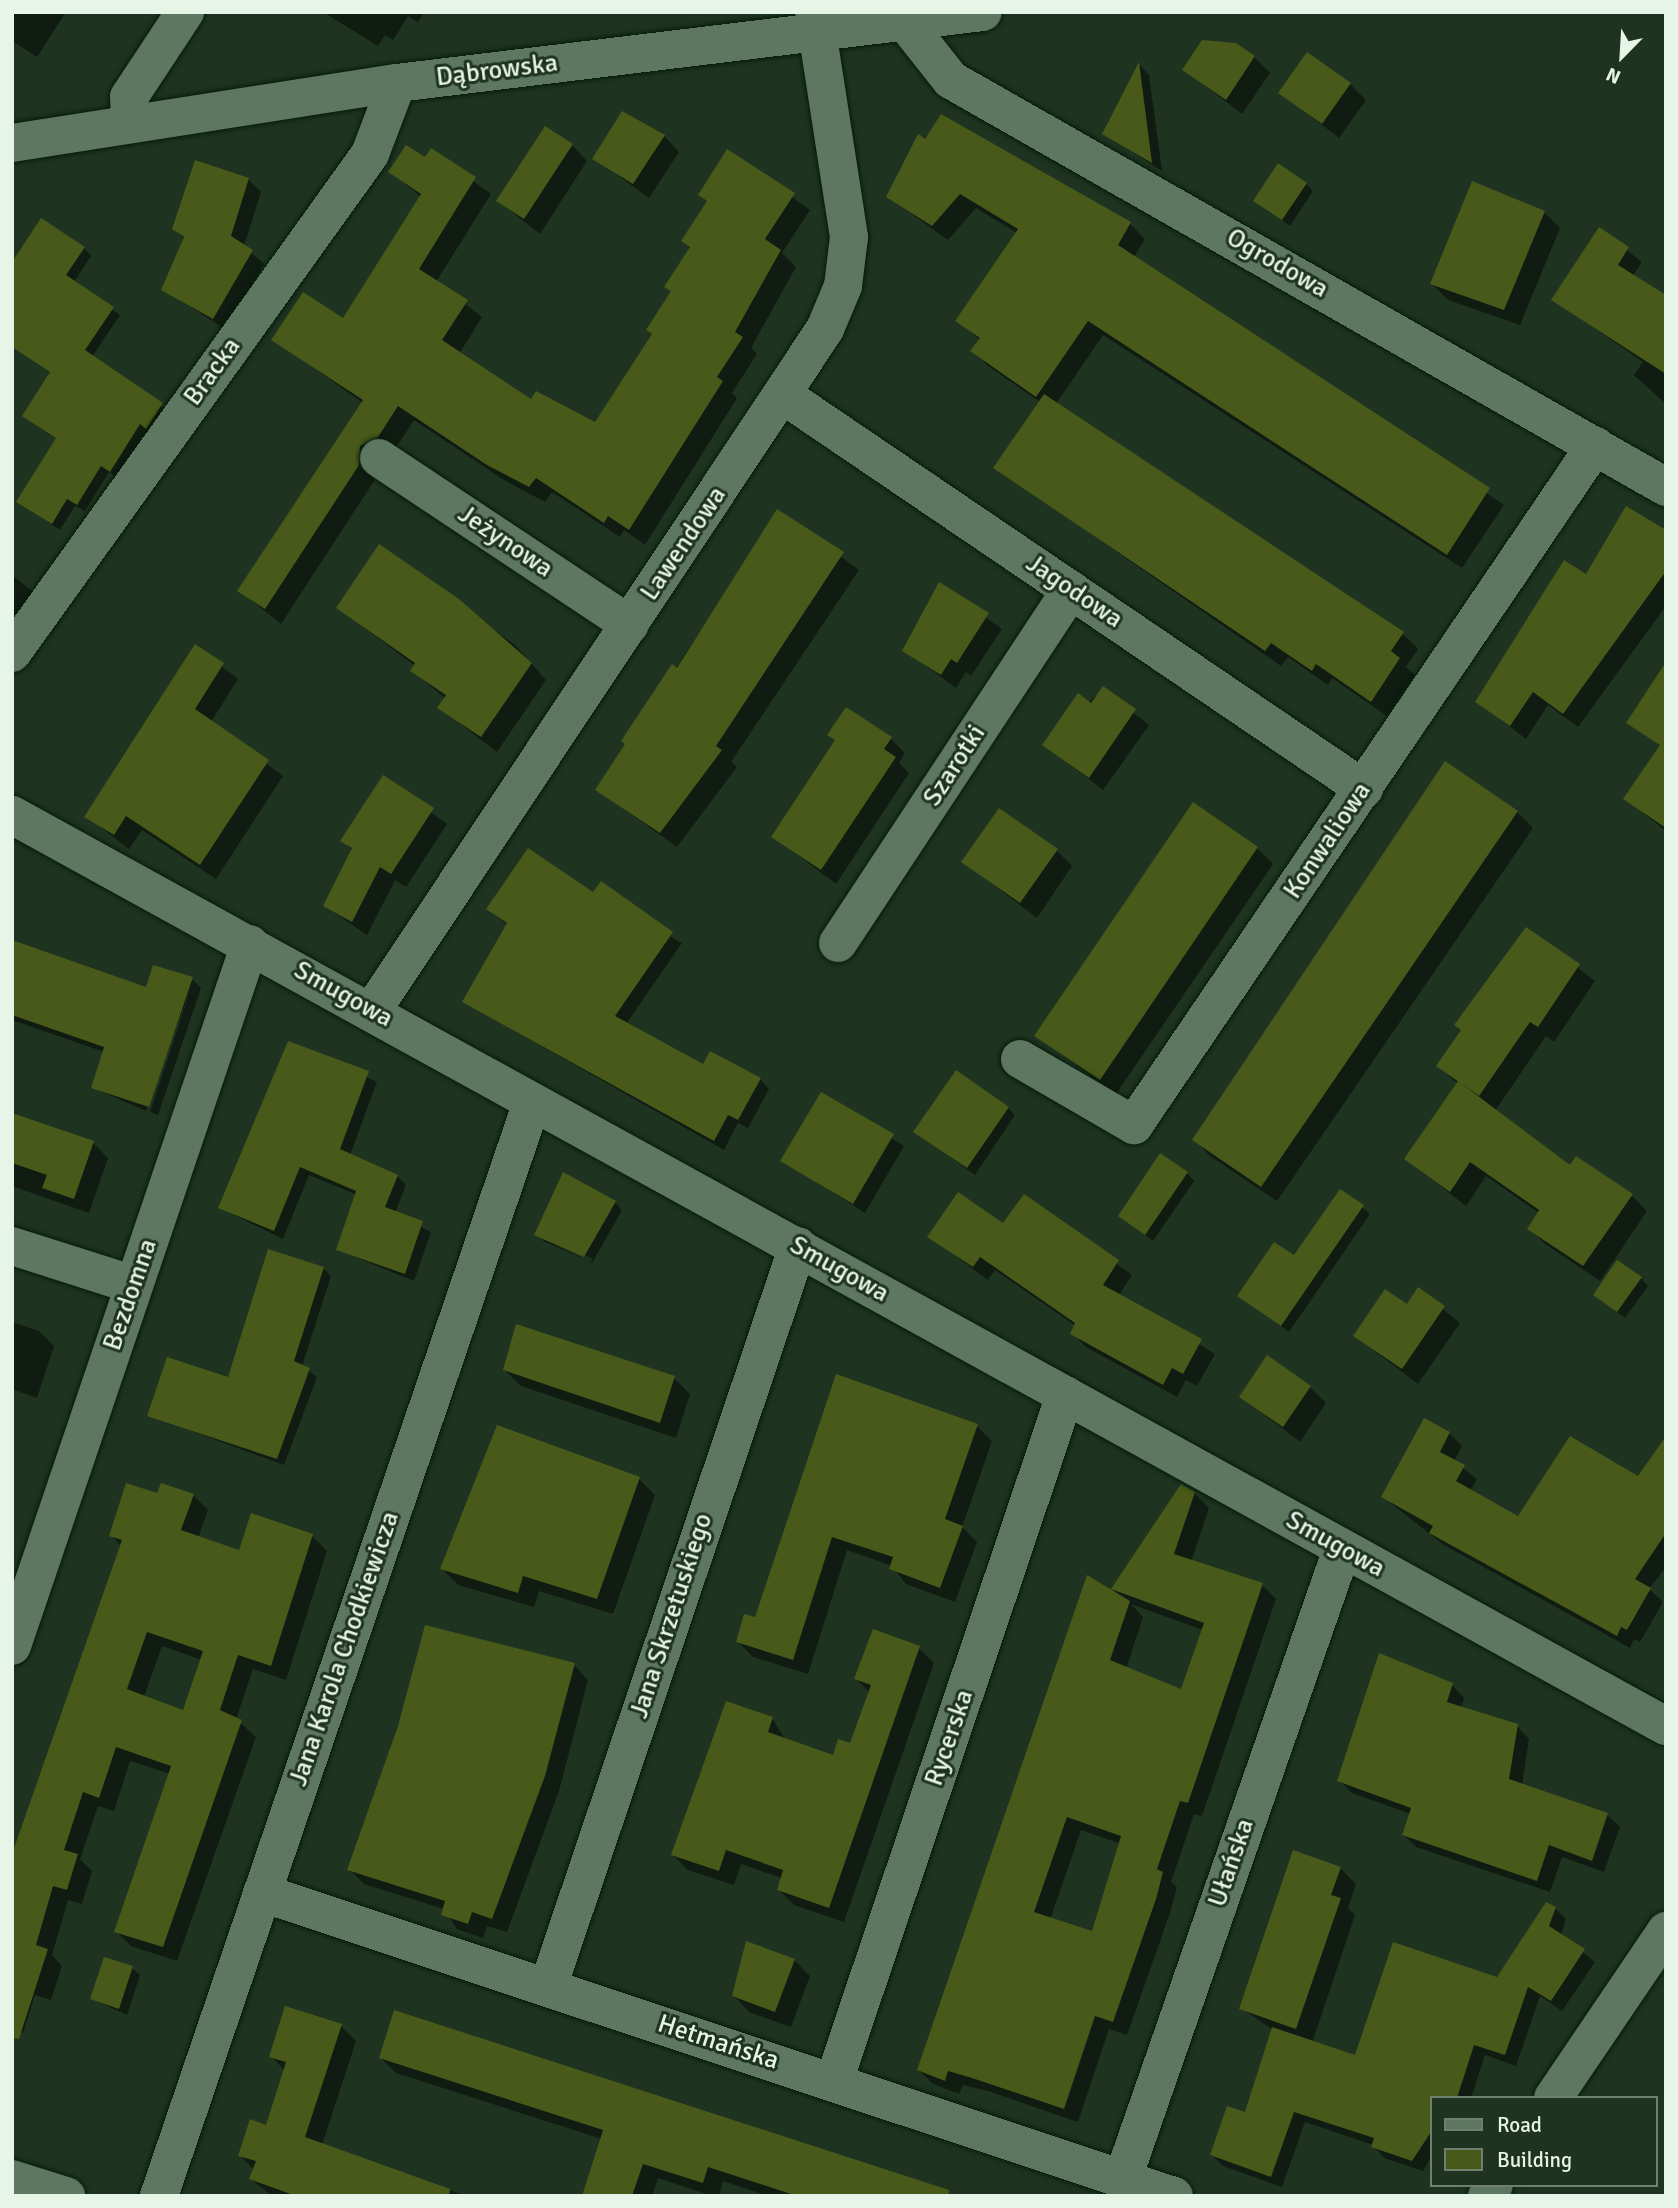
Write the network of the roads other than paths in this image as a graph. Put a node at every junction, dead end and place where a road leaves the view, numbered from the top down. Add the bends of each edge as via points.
1 (185, 12) edge
2 (983, 12) edge
3 (905, 22) junction
4 (814, 23) edge
5 (397, 83) junction
6 (130, 122) junction
7 (12, 142) edge
8 (783, 396) junction
9 (1595, 446) junction
10 (379, 458) dead end
11 (1666, 487) edge
12 (1071, 590) junction
13 (630, 625) junction
14 (12, 653) edge
15 (1364, 789) junction
16 (12, 815) edge
17 (838, 943) dead end
18 (250, 944) junction
19 (372, 1011) junction
20 (1020, 1059) dead end
21 (532, 1102) junction
22 (12, 1246) edge
23 (798, 1247) junction
24 (134, 1285) junction
25 (1065, 1395) junction
26 (1342, 1549) junction
27 (20, 1595) edge
28 (12, 1646) edge
29 (1666, 1726) edge
30 (262, 1893) junction
31 (1666, 1931) edge
32 (548, 1987) junction
33 (834, 2081) junction
34 (1554, 2096) edge
35 (1123, 2178) junction
36 (12, 2179) edge
37 (66, 2196) edge
38 (159, 2196) edge
39 (1174, 2196) edge

1 - 6 street via 129,97
2 - 3 street, Dąbrowska
3 - 4 street, Dąbrowska
3 - 9 street, Ogrodowa via 951,80
4 - 5 street, Dąbrowska
4 - 8 street, Lawendowa via 846,189 849,237 842,286 825,329
5 - 6 street, Dąbrowska
5 - 14 street, Bracka via 370,153
6 - 7 street, Dąbrowska
8 - 12 street, Jagodowa
8 - 13 street, Lawendowa
9 - 11 street, Ogrodowa
9 - 15 street, Konwaliowa
10 - 13 street, Jeżynowa
12 - 15 street, Jagodowa
12 - 17 street, Szarotki
13 - 19 street, Lawendowa
15 - 20 street, Konwaliowa via 1134,1125
16 - 18 street, Smugowa
18 - 19 street, Smugowa
18 - 24 street, Bezdomna
19 - 21 street, Smugowa
21 - 23 street, Smugowa
21 - 30 street, Jana Karola Chodkiewicza
22 - 24 street
23 - 25 street, Smugowa
23 - 32 street, Jana Skrzetuskiego
24 - 27 street, Bezdomna
25 - 26 street, Smugowa
25 - 33 street, Rycerska
26 - 29 street, Smugowa
26 - 35 street, Ułańska
27 - 28 street, Bezdomna
30 - 32 street, Hetmańska
30 - 38 street, Jana Karola Chodkiewicza
31 - 34 street
32 - 33 street, Hetmańska
33 - 35 street, Hetmańska
35 - 39 street, Hetmańska
36 - 37 street

